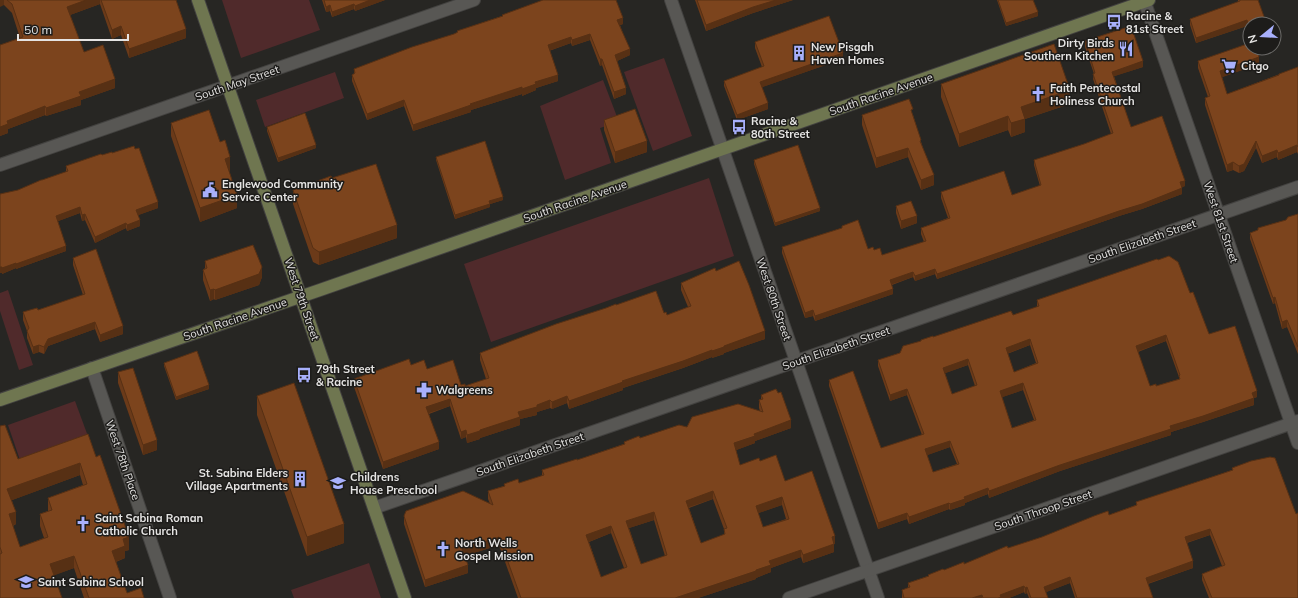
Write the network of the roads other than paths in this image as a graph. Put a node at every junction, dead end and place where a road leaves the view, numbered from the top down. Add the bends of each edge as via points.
1 (198, 0) edge
2 (474, 0) edge
3 (670, 0) edge
4 (1146, 0) edge
5 (228, 86) junction
6 (722, 149) junction
7 (0, 165) edge
8 (1298, 186) edge
9 (1218, 215) junction
10 (301, 296) junction
11 (796, 362) junction
12 (92, 368) junction
13 (0, 400) edge
14 (1294, 422) edge
15 (1298, 443) edge
16 (374, 508) junction
17 (868, 570) junction
18 (170, 598) edge
19 (405, 598) edge
20 (789, 598) edge
21 (878, 598) edge

1 - 5 street, West 79th Street
2 - 5 street, South May Street
3 - 6 street, West 80th Street
4 - 6 street, South Racine Avenue
4 - 9 street, West 81st Street
5 - 7 street, South May Street
5 - 10 street, West 79th Street
6 - 10 street, South Racine Avenue
6 - 11 street, West 80th Street
8 - 9 street, South Elizabeth Street
9 - 11 street, South Elizabeth Street
9 - 14 street, West 81st Street
10 - 12 street, South Racine Avenue
10 - 16 street, West 79th Street
11 - 16 street, South Elizabeth Street
11 - 17 street, West 80th Street
12 - 13 street, South Racine Avenue
12 - 18 street, West 78th Place
14 - 15 street, West 81st Street
14 - 17 street, South Throop Street
16 - 19 street, West 79th Street
17 - 20 street, South Throop Street
17 - 21 street, West 80th Street

